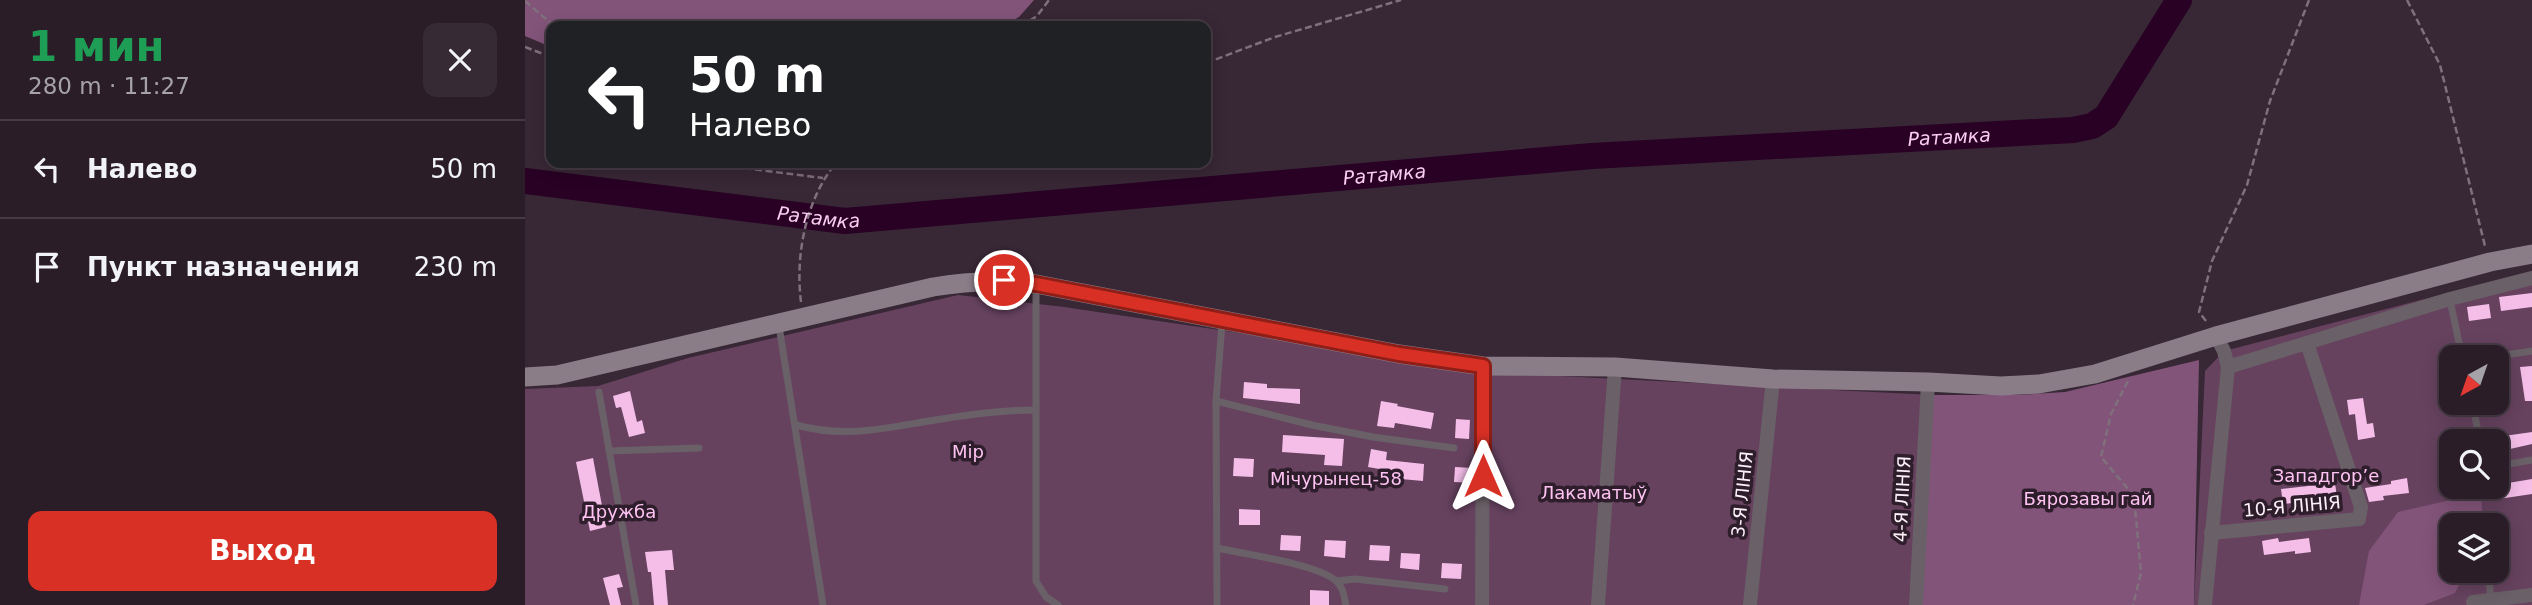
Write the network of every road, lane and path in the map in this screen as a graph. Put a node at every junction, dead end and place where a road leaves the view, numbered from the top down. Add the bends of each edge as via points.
1 (1049, 0) edge
2 (1401, 0) edge
3 (2309, 0) edge
4 (2407, 0) edge
5 (525, 1) edge
6 (548, 21) edge
7 (1029, 21) edge
8 (525, 47) edge
9 (546, 55) edge
10 (1211, 61) edge
11 (743, 168) edge
12 (832, 168) edge
13 (823, 178) junction
14 (2532, 254) edge
15 (2490, 262) junction
16 (2532, 278) edge
17 (1036, 284) junction
18 (2450, 299) junction
19 (804, 316) junction
20 (1222, 319) junction
21 (779, 322) junction
22 (2216, 336) junction
23 (2307, 343) junction
24 (2460, 345) edge
25 (2532, 351) edge
26 (2509, 354) edge
27 (2140, 360) junction
28 (2228, 367) junction
29 (1483, 369) junction
30 (1614, 373) junction
31 (525, 377) edge
32 (1772, 383) junction
33 (1927, 388) junction
34 (599, 392) dead end
35 (1216, 401) junction
36 (1036, 410) junction
37 (796, 425) junction
38 (699, 447) dead end
39 (1454, 448) dead end
40 (609, 451) junction
41 (2532, 460) edge
42 (2509, 465) edge
43 (2211, 533) junction
44 (1217, 548) junction
45 (1337, 580) junction
46 (2489, 583) edge
47 (1445, 589) dead end
48 (2532, 595) edge
49 (2491, 600) junction
50 (2473, 602) dead end
51 (636, 605) edge
52 (823, 605) edge
53 (1058, 605) edge
54 (1217, 605) edge
55 (1346, 605) edge
56 (1482, 605) edge
57 (1598, 605) edge
58 (1750, 605) edge
59 (1916, 605) edge
60 (2133, 605) edge
61 (2205, 605) edge

1 - 7 path
2 - 10 path
3 - 22 path via 2270,101 2247,185 2212,261 2199,312
4 - 15 path via 2440,65
5 - 6 path
8 - 9 path
11 - 13 path
12 - 13 path
13 - 19 path via 802,242 799,272
14 - 15 street
15 - 22 street
16 - 18 street
17 - 19 street via 976,280
17 - 20 street
17 - 36 lane
18 - 23 street
18 - 24 lane
19 - 21 street
20 - 29 street
20 - 35 lane
21 - 31 street via 557,375
21 - 37 lane
22 - 27 street
22 - 28 street
23 - 28 street
23 - 43 street, 10-Я ЛІНІЯ via 2361,507 2359,519
25 - 26 lane
27 - 33 street via 2039,384
27 - 60 path via 2111,414 2101,457 2134,496 2141,573
28 - 43 street
29 - 30 street
29 - 56 street
30 - 32 street
30 - 57 street
32 - 33 street
32 - 58 street, 3-Я ЛІНІЯ
33 - 59 street, 4-Я ЛІНІЯ
34 - 40 lane
35 - 39 lane via 1325,428
35 - 44 lane
36 - 37 lane via 1004,410 854,433
36 - 53 lane via 1036,581
37 - 52 lane
38 - 40 lane
40 - 51 lane
41 - 42 lane
43 - 61 street
44 - 45 lane via 1318,570
44 - 54 lane
45 - 47 lane
45 - 55 lane
46 - 49 lane
48 - 49 street
49 - 50 street

